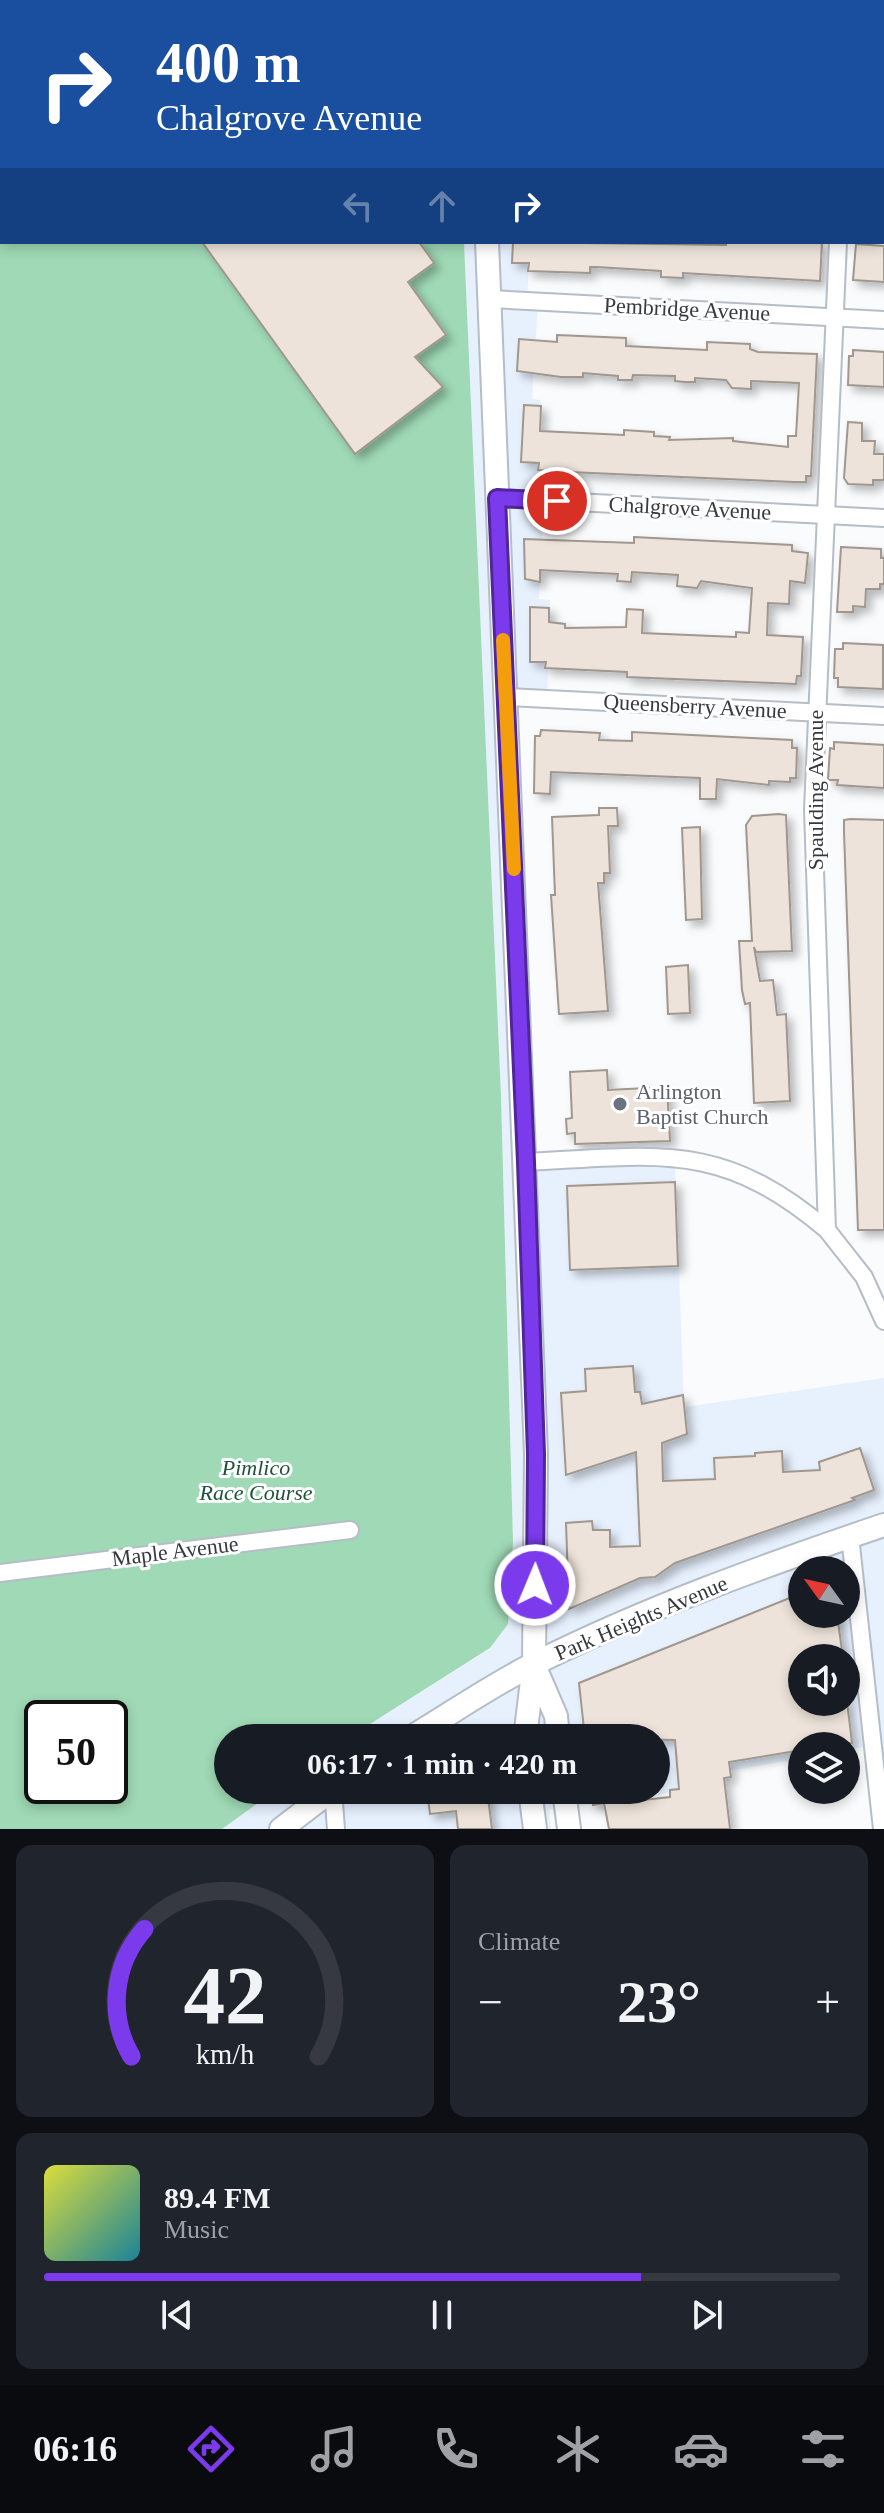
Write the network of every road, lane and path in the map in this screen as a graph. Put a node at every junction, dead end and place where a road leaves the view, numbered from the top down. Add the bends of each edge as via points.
1 (487, 244) edge
2 (838, 244) edge
3 (490, 299) junction
4 (834, 317) junction
5 (884, 320) edge
6 (497, 498) junction
7 (825, 515) junction
8 (884, 518) edge
9 (506, 697) junction
10 (815, 712) junction
11 (884, 716) edge
12 (526, 1162) junction
13 (827, 1230) junction
14 (884, 1321) edge
15 (884, 1525) edge
16 (350, 1530) dead end
17 (850, 1536) junction
18 (0, 1573) edge
19 (534, 1664) junction
20 (433, 1724) edge
21 (523, 1724) edge
22 (557, 1724) edge
23 (314, 1804) edge
24 (333, 1804) edge
25 (532, 1804) edge
26 (566, 1804) edge
27 (281, 1829) edge
28 (336, 1829) edge
29 (535, 1829) edge
30 (569, 1829) edge
31 (882, 1829) edge

1 - 3 main road
2 - 4 street, Spaulding Avenue
3 - 4 street, Pembridge Avenue
3 - 6 main road
4 - 5 street, Pembridge Avenue
4 - 7 street, Spaulding Avenue
6 - 7 street, Chalgrove Avenue
6 - 9 main road
7 - 8 street, Chalgrove Avenue
7 - 10 street, Spaulding Avenue
9 - 10 street, Queensberry Avenue
9 - 12 main road
10 - 11 street, Queensberry Avenue
10 - 13 street, Spaulding Avenue via 813,810
12 - 13 street via 646,1157 704,1161 763,1183
12 - 19 main road via 536,1454
13 - 14 street via 864,1277
15 - 17 main road, Park Heights Avenue
16 - 18 street, Maple Avenue
17 - 19 main road, Park Heights Avenue via 684,1597
17 - 31 street
19 - 20 main road, Park Heights Avenue
19 - 21 main road
19 - 22 main road
23 - 27 main road
24 - 28 street
25 - 29 main road
26 - 30 main road

